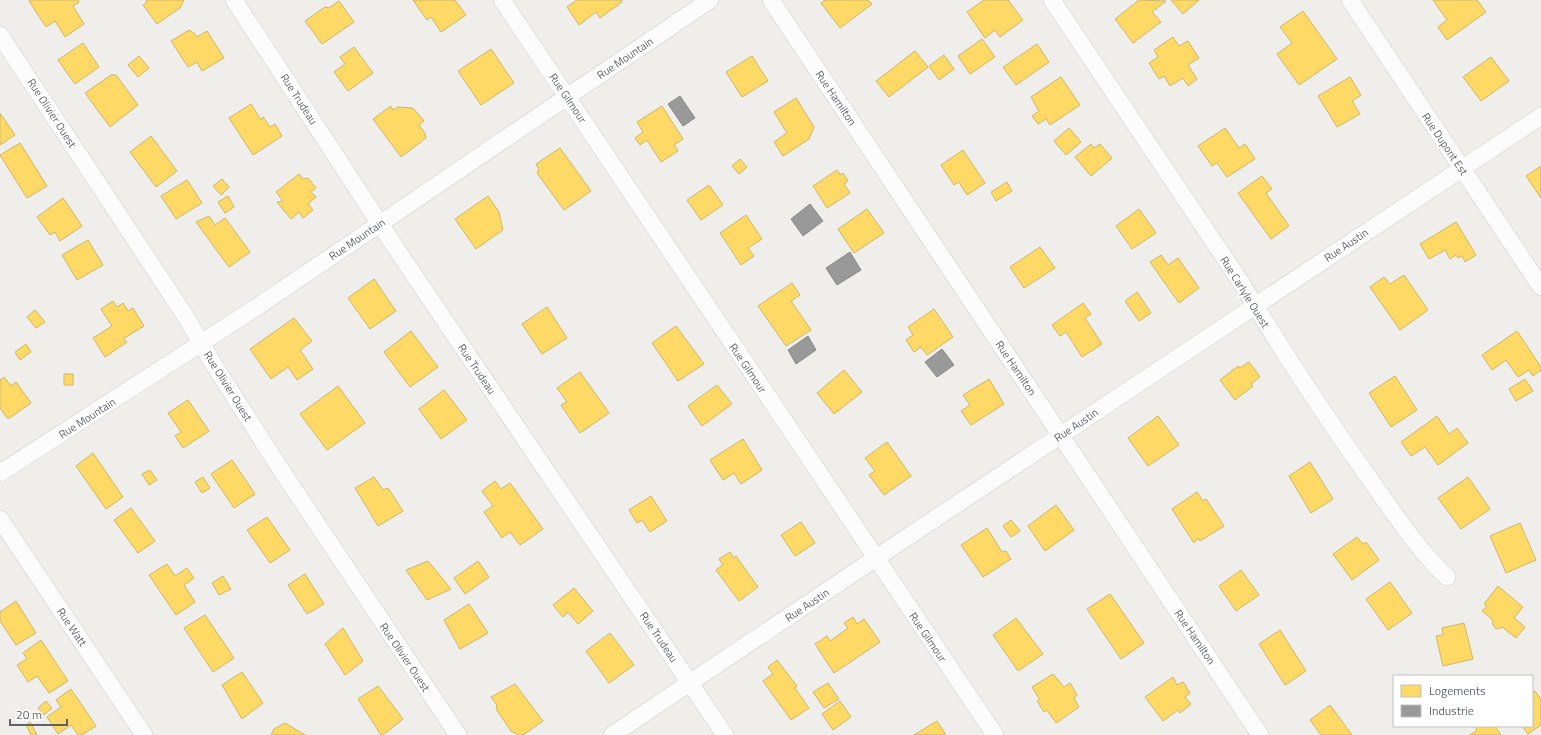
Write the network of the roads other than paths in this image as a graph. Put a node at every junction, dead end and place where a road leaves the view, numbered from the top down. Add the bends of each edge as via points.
1 (234, 0) edge
2 (502, 0) edge
3 (710, 0) edge
4 (771, 0) edge
5 (1052, 0) edge
6 (1350, 0) edge
7 (0, 35) edge
8 (567, 97) junction
9 (1541, 116) edge
10 (1461, 168) junction
11 (380, 224) junction
12 (1541, 287) edge
13 (1255, 306) junction
14 (201, 343) junction
15 (1060, 435) junction
16 (0, 473) edge
17 (0, 518) edge
18 (876, 558) junction
19 (1447, 577) dead end
20 (690, 684) junction
21 (144, 735) edge
22 (458, 735) edge
23 (612, 735) edge
24 (725, 735) edge
25 (994, 735) edge
26 (1260, 735) edge

1 - 11 street, Rue Trudeau
2 - 8 street, Rue Gilmour
3 - 8 street, Rue Mountain
4 - 15 street, Rue Hamilton
5 - 13 street, Rue Carlyle Ouest
6 - 10 street, Rue Dupont Est
7 - 14 street, Rue Olivier Ouest
8 - 11 street, Rue Mountain
8 - 18 street, Rue Gilmour
9 - 10 street, Rue Austin
10 - 12 street, Rue Dupont Est
10 - 13 street, Rue Austin
11 - 14 street, Rue Mountain
11 - 20 street, Rue Trudeau
13 - 15 street, Rue Austin
13 - 19 street, Rue Carlyle Ouest via 1398,520 1419,548
14 - 16 street, Rue Mountain
14 - 22 street, Rue Olivier Ouest via 283,473
15 - 18 street, Rue Austin
15 - 26 street, Rue Hamilton
17 - 21 street, Rue Watt
18 - 20 street, Rue Austin
18 - 25 street, Rue Gilmour
20 - 23 street, Rue Austin
20 - 24 street, Rue Trudeau

